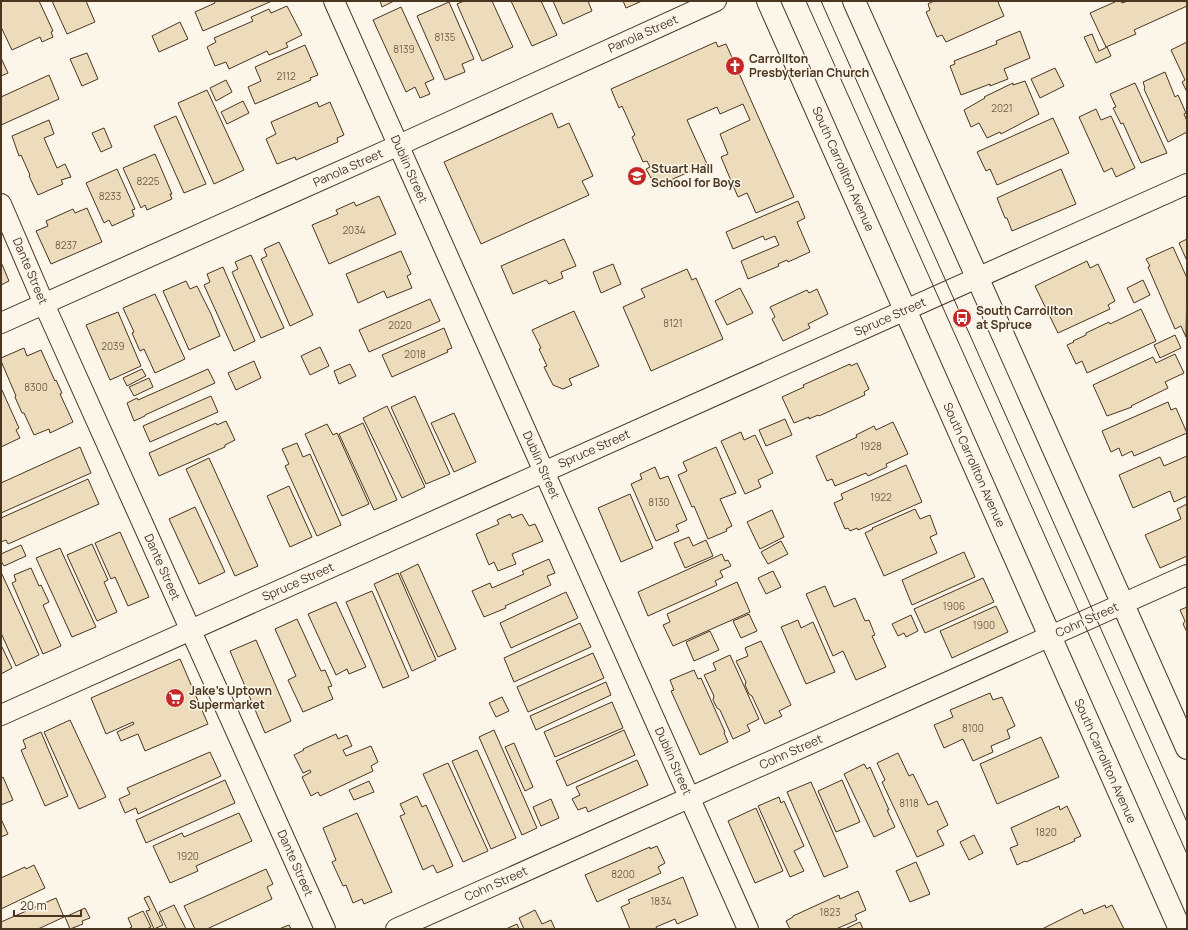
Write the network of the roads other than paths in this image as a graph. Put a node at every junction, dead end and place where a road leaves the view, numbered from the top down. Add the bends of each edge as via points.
1 (334, 1) edge
2 (716, 1) edge
3 (768, 1) edge
4 (854, 1) edge
5 (399, 145) junction
6 (1187, 184) edge
7 (1, 204) edge
8 (977, 278) junction
9 (44, 304) junction
10 (906, 310) junction
11 (1, 323) edge
12 (544, 472) junction
13 (1187, 575) edge
14 (1123, 604) junction
15 (190, 630) junction
16 (1050, 637) junction
17 (1, 715) edge
18 (1187, 748) edge
19 (689, 798) junction
20 (324, 929) edge
21 (396, 929) edge
22 (748, 929) edge
23 (1180, 929) edge

1 - 5 street, Dublin Street
2 - 5 street, Panola Street
3 - 10 main road, South Carrollton Avenue
4 - 8 main road
5 - 9 street, Panola Street
5 - 12 street, Dublin Street
6 - 8 street, Spruce Street
7 - 9 street, Dante Street
8 - 10 street, Spruce Street
8 - 14 main road
9 - 11 street, Panola Street
9 - 15 street, Dante Street
10 - 12 street, Spruce Street
10 - 16 main road, South Carrollton Avenue
12 - 15 street, Spruce Street
12 - 19 street, Dublin Street
13 - 14 street, Cohn Street
14 - 16 street, Cohn Street
14 - 18 main road
15 - 17 street, Spruce Street
15 - 20 street, Dante Street
16 - 19 street, Cohn Street
16 - 23 main road, South Carrollton Avenue
19 - 21 street, Cohn Street
19 - 22 street, Dublin Street

